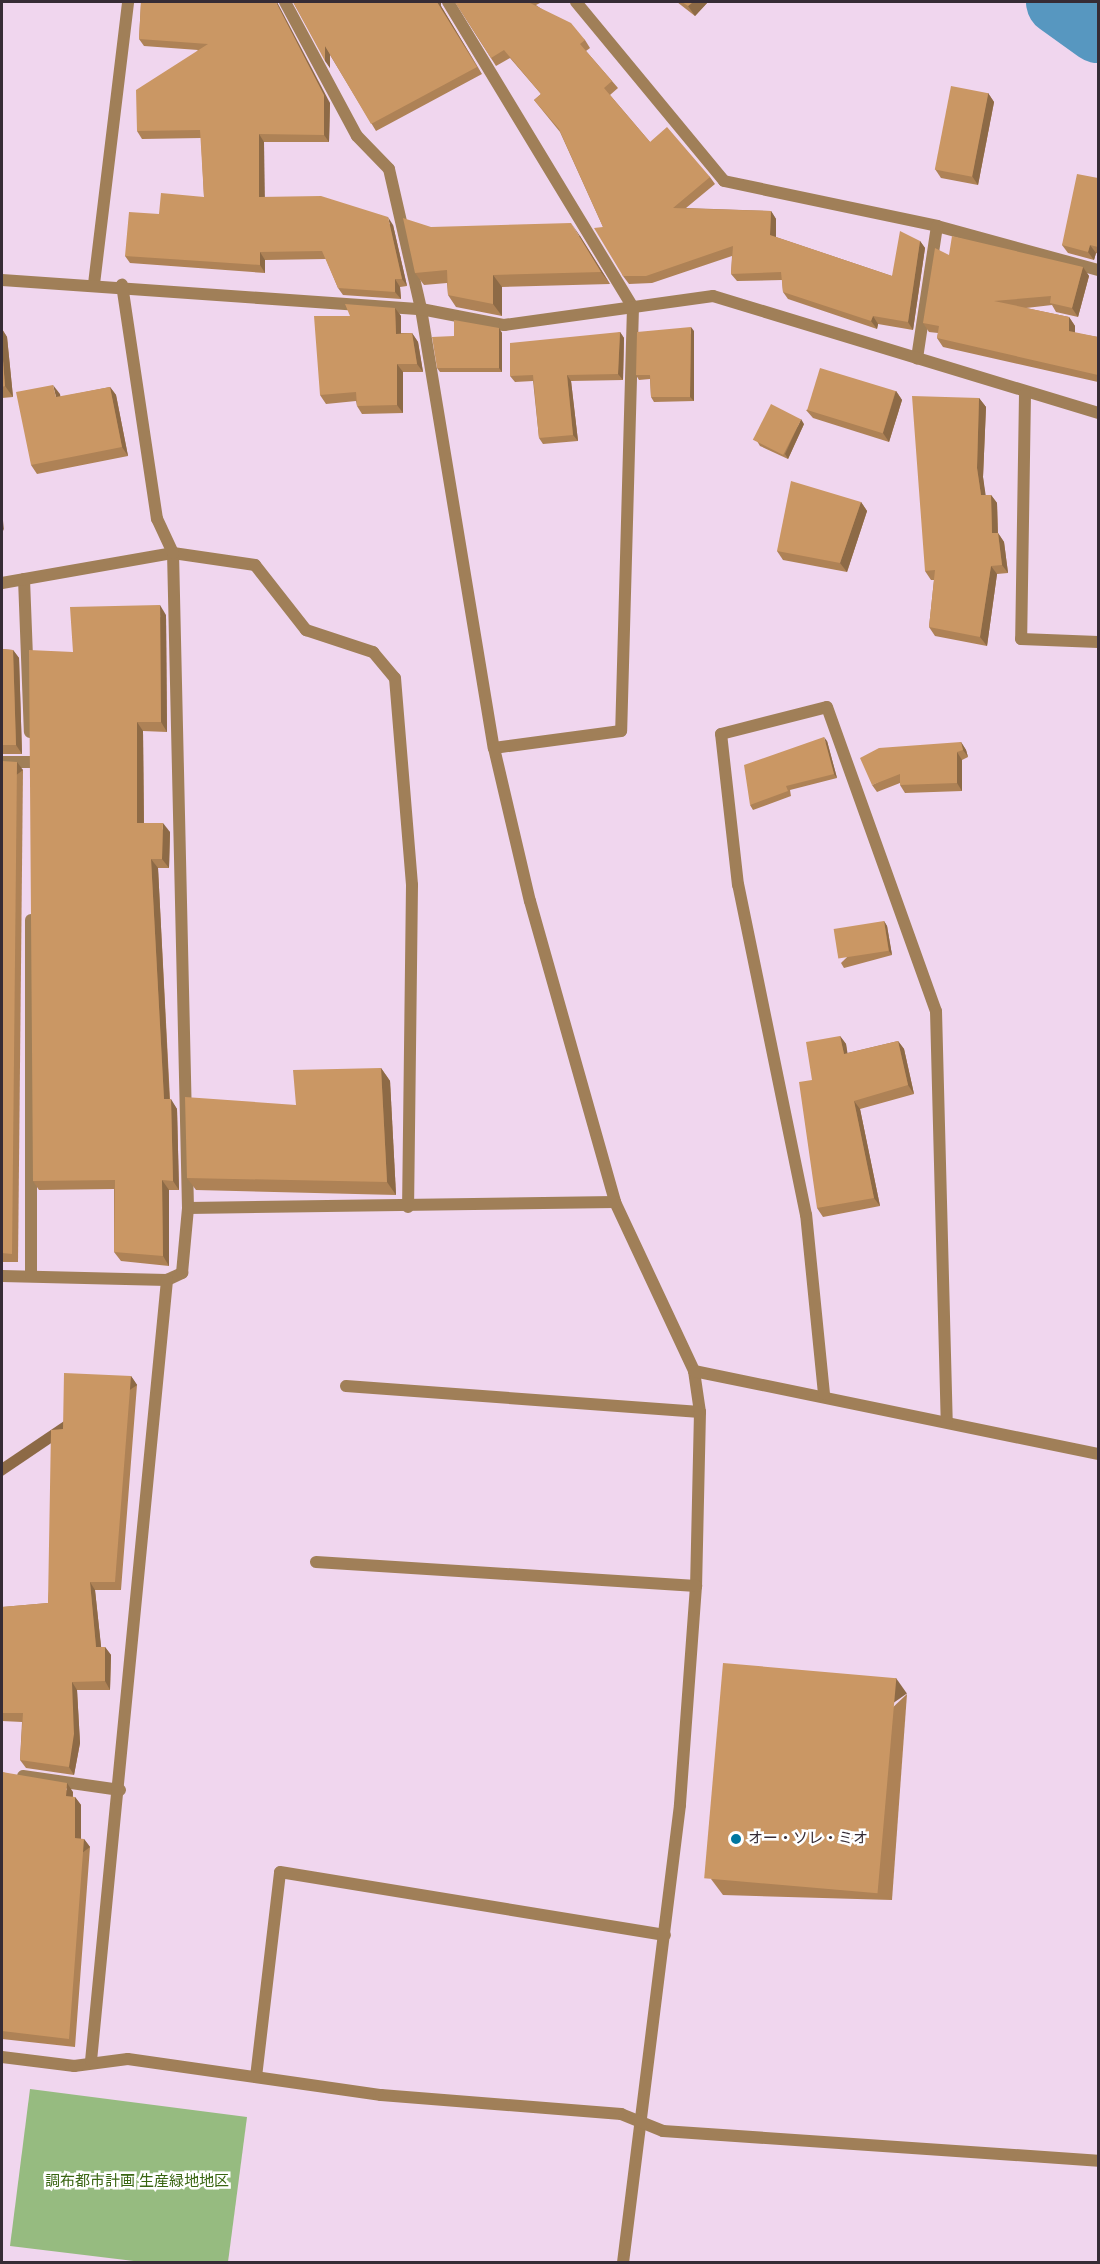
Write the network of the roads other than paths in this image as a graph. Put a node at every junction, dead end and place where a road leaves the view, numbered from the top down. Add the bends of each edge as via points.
1 (128, 2) edge
2 (285, 2) edge
3 (448, 2) edge
4 (576, 2) edge
5 (937, 226) junction
6 (1098, 270) edge
7 (2, 280) edge
8 (94, 284) junction
9 (122, 285) junction
10 (633, 307) junction
11 (421, 309) junction
12 (917, 359) junction
13 (1025, 394) junction
14 (1098, 413) edge
15 (173, 553) junction
16 (24, 579) junction
17 (2, 583) edge
18 (1098, 642) edge
19 (494, 748) junction
20 (2, 762) edge
21 (31, 905) edge
22 (615, 1202) junction
23 (408, 1207) junction
24 (188, 1208) junction
25 (2, 1276) edge
26 (31, 1276) junction
27 (167, 1280) junction
28 (694, 1371) junction
29 (346, 1386) dead end
30 (824, 1394) junction
31 (700, 1412) junction
32 (947, 1422) junction
33 (1098, 1454) edge
34 (316, 1562) dead end
35 (696, 1586) junction
36 (8, 1774) edge
37 (120, 1790) junction
38 (664, 1935) junction
39 (2, 2057) edge
40 (91, 2061) junction
41 (256, 2077) junction
42 (643, 2121) junction
43 (1098, 2161) edge
44 (623, 2262) edge

1 - 8 street
2 - 11 street via 357,136 389,169
3 - 10 street
4 - 5 street via 723,181
5 - 6 street
5 - 12 street
7 - 8 street
8 - 9 street
9 - 11 street
9 - 15 street via 157,519
10 - 11 street via 504,325
10 - 12 street via 713,296
10 - 19 street via 621,731
11 - 19 street
12 - 13 street
13 - 14 street
13 - 18 street via 1021,639
15 - 16 street
15 - 23 street via 255,565 306,630 373,652 395,678 412,885
15 - 24 street
16 - 17 street
16 - 20 street via 31,768
19 - 22 street via 530,901
21 - 26 street
22 - 23 street
22 - 28 street
23 - 24 street
24 - 27 street via 182,1274
25 - 26 street
26 - 27 street
27 - 37 street
28 - 30 street
28 - 31 street
29 - 31 street
30 - 32 street
30 - 32 street via 806,1215 738,885 721,734 827,707 936,1011
31 - 35 street
32 - 33 street
34 - 35 street
35 - 38 street
36 - 37 street
37 - 40 street
38 - 41 street via 280,1872
38 - 42 street
39 - 40 street via 74,2066
40 - 41 street via 128,2059
41 - 42 street via 381,2095 621,2114
42 - 43 street via 663,2131
42 - 44 street

